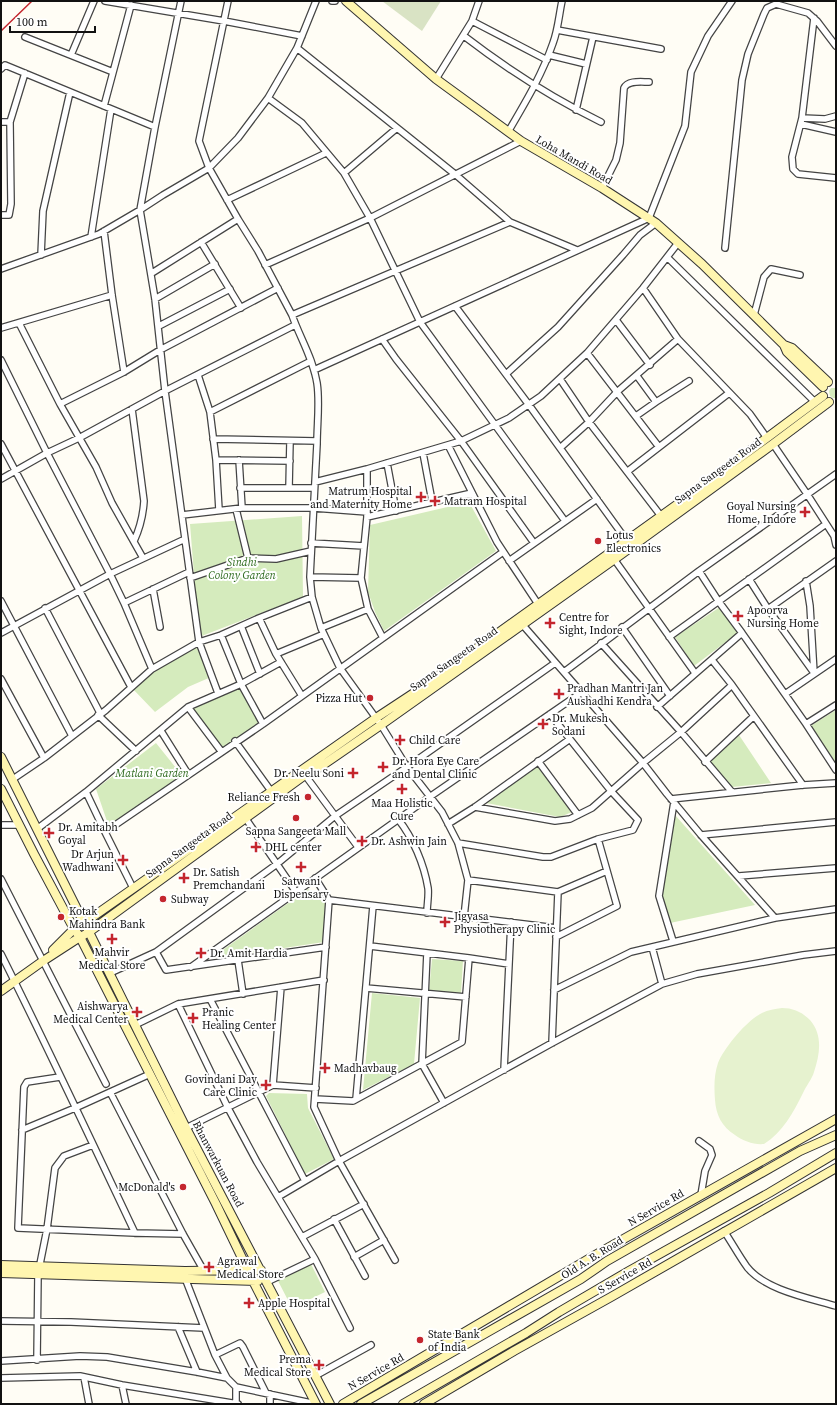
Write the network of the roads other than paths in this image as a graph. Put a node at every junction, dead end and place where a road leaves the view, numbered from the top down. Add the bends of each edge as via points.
1 (94, 1) edge
2 (105, 1) edge
3 (181, 1) edge
4 (228, 1) edge
5 (316, 1) edge
6 (332, 1) edge
7 (335, 1) edge
8 (346, 1) edge
9 (479, 1) edge
10 (562, 1) edge
11 (732, 1) edge
12 (131, 5) junction
13 (179, 13) junction
14 (814, 18) junction
15 (224, 20) junction
16 (472, 21) junction
17 (557, 30) junction
18 (302, 36) junction
19 (464, 36) junction
20 (25, 37) dead end
21 (593, 37) junction
22 (836, 46) edge
23 (298, 48) junction
24 (661, 49) dead end
25 (71, 55) junction
26 (548, 58) junction
27 (586, 64) junction
28 (1, 69) edge
29 (113, 72) junction
30 (25, 73) junction
31 (436, 79) junction
32 (648, 82) dead end
33 (534, 86) junction
34 (70, 92) junction
35 (268, 98) junction
36 (104, 106) junction
37 (111, 109) junction
38 (576, 110) junction
39 (836, 116) edge
40 (801, 121) junction
41 (1, 122) edge
42 (10, 122) junction
43 (601, 122) dead end
44 (155, 127) junction
45 (397, 128) junction
46 (508, 132) junction
47 (836, 132) edge
48 (521, 141) junction
49 (326, 153) junction
50 (209, 168) junction
51 (344, 173) junction
52 (456, 175) junction
53 (836, 178) edge
54 (602, 188) junction
55 (227, 200) junction
56 (140, 210) junction
57 (1, 215) edge
58 (370, 218) junction
59 (649, 218) junction
60 (238, 219) junction
61 (510, 222) junction
62 (656, 223) junction
63 (104, 231) junction
64 (91, 237) junction
65 (201, 242) junction
66 (678, 243) junction
67 (725, 248) dead end
68 (577, 250) junction
69 (41, 255) junction
70 (668, 258) junction
71 (215, 264) junction
72 (265, 265) junction
73 (1, 269) edge
74 (395, 271) junction
75 (152, 273) junction
76 (800, 275) dead end
77 (278, 288) junction
78 (644, 288) junction
79 (230, 289) junction
80 (112, 295) junction
81 (155, 299) junction
82 (455, 306) junction
83 (241, 308) junction
84 (292, 315) junction
85 (754, 315) junction
86 (616, 320) junction
87 (420, 322) junction
88 (19, 323) junction
89 (296, 325) junction
90 (159, 326) junction
91 (1, 328) edge
92 (382, 339) junction
93 (678, 339) junction
94 (160, 350) junction
95 (588, 353) junction
96 (1, 360) edge
97 (311, 361) junction
98 (650, 365) junction
99 (314, 370) junction
100 (124, 372) junction
101 (506, 374) junction
102 (198, 375) junction
103 (637, 376) junction
104 (560, 379) junction
105 (689, 381) dead end
106 (829, 383) edge
107 (165, 391) junction
108 (618, 392) junction
109 (729, 393) junction
110 (823, 396) junction
111 (656, 402) junction
112 (815, 402) junction
113 (833, 402) edge
114 (60, 404) junction
115 (529, 405) junction
116 (132, 409) junction
117 (210, 412) junction
118 (636, 416) junction
119 (590, 422) junction
120 (495, 425) junction
121 (79, 438) junction
122 (213, 439) junction
123 (290, 440) junction
124 (317, 441) junction
125 (462, 441) junction
126 (770, 441) junction
127 (1, 444) edge
128 (448, 445) junction
129 (659, 447) junction
130 (560, 448) junction
131 (47, 453) junction
132 (423, 453) junction
133 (216, 460) junction
134 (239, 460) junction
135 (290, 461) junction
136 (388, 463) junction
137 (368, 468) junction
138 (15, 470) junction
139 (628, 471) junction
140 (836, 474) edge
141 (1, 479) edge
142 (315, 485) junction
143 (240, 488) junction
144 (289, 488) junction
145 (472, 493) junction
146 (808, 494) junction
147 (597, 499) junction
148 (432, 501) junction
149 (314, 508) junction
150 (239, 509) junction
151 (219, 510) junction
152 (396, 511) junction
153 (367, 514) junction
154 (182, 515) junction
155 (661, 516) junction
156 (565, 521) junction
157 (826, 524) junction
158 (185, 539) junction
159 (134, 541) junction
160 (627, 541) junction
161 (311, 543) junction
162 (534, 543) junction
163 (836, 545) edge
164 (364, 546) junction
165 (311, 552) junction
166 (503, 552) junction
167 (143, 558) junction
168 (248, 558) junction
169 (614, 559) junction
170 (836, 560) edge
171 (509, 561) junction
172 (699, 571) junction
173 (110, 574) junction
174 (189, 575) junction
175 (310, 577) junction
176 (361, 578) junction
177 (749, 579) junction
178 (806, 582) junction
179 (153, 589) junction
180 (79, 592) junction
181 (312, 597) junction
182 (1, 601) edge
183 (719, 602) junction
184 (124, 603) junction
185 (538, 604) junction
186 (45, 608) junction
187 (648, 608) junction
188 (368, 609) junction
189 (768, 609) junction
190 (259, 618) junction
191 (520, 622) junction
192 (14, 626) junction
193 (241, 626) junction
194 (160, 627) dead end
195 (622, 627) junction
196 (322, 628) junction
197 (1, 632) edge
198 (742, 633) junction
199 (324, 634) junction
200 (221, 635) junction
201 (669, 637) junction
202 (383, 638) junction
203 (199, 642) junction
204 (601, 643) junction
205 (276, 654) junction
206 (836, 659) edge
207 (712, 660) junction
208 (281, 662) junction
209 (555, 663) junction
210 (340, 668) junction
211 (152, 669) junction
212 (564, 672) junction
213 (695, 673) junction
214 (814, 673) junction
215 (260, 674) junction
216 (1, 679) edge
217 (241, 684) junction
218 (732, 685) junction
219 (131, 687) junction
220 (582, 692) junction
221 (218, 693) junction
222 (785, 694) junction
223 (302, 696) junction
224 (670, 696) junction
225 (836, 705) edge
226 (188, 707) junction
227 (657, 707) junction
228 (99, 714) junction
229 (550, 714) junction
230 (754, 716) junction
231 (378, 721) junction
232 (263, 724) junction
233 (806, 724) junction
234 (161, 731) junction
235 (681, 732) junction
236 (72, 736) junction
237 (570, 739) junction
238 (236, 741) junction
239 (136, 751) junction
240 (221, 751) junction
241 (1, 757) edge
242 (44, 758) junction
243 (538, 761) junction
244 (705, 762) junction
245 (643, 763) junction
246 (407, 767) junction
247 (836, 770) edge
248 (188, 774) junction
249 (305, 775) junction
250 (13, 779) junction
251 (836, 783) edge
252 (803, 784) junction
253 (1, 789) edge
254 (271, 791) junction
255 (611, 791) junction
256 (86, 792) junction
257 (732, 792) junction
258 (430, 796) junction
259 (672, 800) junction
260 (475, 807) junction
261 (243, 815) junction
262 (578, 815) junction
263 (335, 816) junction
264 (398, 819) junction
265 (836, 822) edge
266 (448, 824) junction
267 (1, 825) edge
268 (19, 825) junction
269 (37, 829) junction
270 (105, 832) junction
271 (701, 835) junction
272 (598, 839) junction
273 (458, 843) junction
274 (358, 847) junction
275 (277, 864) junction
276 (836, 868) edge
277 (607, 871) junction
278 (739, 876) junction
279 (315, 878) junction
280 (1, 879) edge
281 (468, 880) junction
282 (133, 888) junction
283 (296, 892) junction
284 (558, 892) junction
285 (329, 900) junction
286 (373, 906) junction
287 (836, 909) edge
288 (427, 913) junction
289 (464, 917) junction
290 (775, 918) junction
291 (511, 922) junction
292 (84, 923) junction
293 (74, 928) junction
294 (556, 928) junction
295 (89, 932) junction
296 (556, 936) junction
297 (80, 937) junction
298 (673, 941) junction
299 (370, 946) junction
300 (326, 947) junction
301 (652, 947) junction
302 (836, 951) edge
303 (156, 952) junction
304 (427, 953) junction
305 (1, 954) edge
306 (469, 958) junction
307 (43, 960) junction
308 (238, 960) junction
309 (509, 964) junction
310 (191, 967) junction
311 (110, 973) junction
312 (324, 980) junction
313 (15, 981) junction
314 (662, 984) junction
315 (281, 987) junction
316 (366, 988) junction
317 (554, 990) junction
318 (1, 991) edge
319 (426, 993) junction
320 (244, 994) junction
321 (466, 997) junction
322 (210, 999) junction
323 (178, 1004) junction
324 (135, 1025) junction
325 (552, 1043) junction
326 (422, 1064) junction
327 (504, 1070) junction
328 (150, 1074) junction
329 (60, 1077) junction
330 (106, 1084) dead end
331 (273, 1085) junction
332 (316, 1088) junction
333 (110, 1092) junction
334 (259, 1093) junction
335 (315, 1099) junction
336 (356, 1099) junction
337 (444, 1104) junction
338 (75, 1108) junction
339 (228, 1108) junction
340 (836, 1119) edge
341 (186, 1128) junction
342 (22, 1130) junction
343 (836, 1135) edge
344 (699, 1141) dead end
345 (93, 1145) junction
346 (836, 1153) edge
347 (340, 1161) junction
348 (836, 1168) edge
349 (305, 1181) junction
350 (701, 1195) junction
351 (278, 1197) junction
352 (364, 1204) junction
353 (334, 1219) junction
354 (47, 1229) junction
355 (724, 1231) junction
356 (135, 1233) junction
357 (184, 1234) junction
358 (302, 1237) junction
359 (384, 1240) junction
360 (354, 1257) junction
361 (315, 1259) junction
362 (395, 1260) dead end
363 (1, 1265) edge
364 (39, 1270) junction
365 (261, 1270) junction
366 (204, 1271) junction
367 (249, 1271) junction
368 (1, 1273) edge
369 (365, 1276) dead end
370 (560, 1276) junction
371 (185, 1278) junction
372 (582, 1279) junction
373 (253, 1281) junction
374 (267, 1281) junction
375 (583, 1298) junction
376 (836, 1306) edge
377 (589, 1309) junction
378 (1, 1321) edge
379 (37, 1322) junction
380 (178, 1327) junction
381 (204, 1328) junction
382 (350, 1328) dead end
383 (371, 1345) dead end
384 (215, 1355) junction
385 (37, 1360) junction
386 (1, 1361) edge
387 (197, 1372) junction
388 (315, 1376) junction
389 (84, 1377) junction
390 (1, 1378) edge
391 (227, 1378) junction
392 (122, 1385) junction
393 (236, 1387) junction
394 (268, 1394) junction
395 (89, 1404) edge
396 (126, 1404) edge
397 (237, 1404) edge
398 (270, 1404) edge
399 (316, 1404) edge
400 (330, 1404) edge
401 (343, 1404) edge
402 (361, 1404) edge
403 (403, 1404) edge
404 (424, 1404) edge

1 - 25 street
2 - 12 street
3 - 13 street
4 - 15 street
5 - 18 street
6 - 7 street
8 - 31 main road, Loha Mandi Road
9 - 16 street
10 - 17 street
11 - 59 street via 708,36 691,72 686,126
12 - 13 street
12 - 29 street
13 - 15 street
13 - 44 street
14 - 22 street
14 - 40 street
14 - 67 street via 808,13 776,4 767,8 757,28 742,80
15 - 18 street
15 - 50 street via 199,141
16 - 19 street
16 - 26 street
17 - 21 street
17 - 26 street
18 - 23 street
19 - 31 street
19 - 33 street
20 - 25 street
21 - 24 street
21 - 27 street
23 - 35 street
23 - 45 street
25 - 29 street
26 - 27 street
26 - 33 street
27 - 38 street
28 - 30 street via 5,65
29 - 36 street
30 - 34 street
30 - 42 street
31 - 46 main road, Loha Mandi Road
32 - 54 street via 629,83 624,88 620,143 616,160
33 - 38 street
33 - 46 street
34 - 36 street
34 - 69 street via 43,211
35 - 49 street via 302,123
35 - 50 street via 238,138
36 - 37 street
37 - 44 street
37 - 64 street
38 - 43 street
39 - 40 street
40 - 47 street
40 - 53 street via 792,157 793,169 798,174
41 - 42 street
42 - 57 street via 11,204 9,215
44 - 56 street
45 - 51 street
45 - 52 street
46 - 48 main road, Loha Mandi Road
48 - 52 street
48 - 54 main road, Loha Mandi Road
49 - 51 street
49 - 55 street
50 - 55 street
50 - 56 street
51 - 58 street
52 - 58 street
52 - 61 street
54 - 59 main road, Loha Mandi Road
55 - 60 street
56 - 63 street
56 - 75 street
58 - 72 street
58 - 74 street
59 - 62 main road, Loha Mandi Road
59 - 68 street
60 - 65 street
60 - 72 street
61 - 68 street
61 - 74 street
62 - 66 main road, Loha Mandi Road
62 - 101 street via 640,235 558,327
63 - 64 street
63 - 80 street
64 - 69 street
65 - 71 street
65 - 75 street
66 - 70 street
66 - 85 main road, Loha Mandi Road
68 - 82 street
69 - 73 street
70 - 78 street
70 - 112 street
71 - 79 street
71 - 81 street
72 - 77 street
74 - 84 street
74 - 87 street
75 - 81 street
76 - 85 street via 771,269 767,272
77 - 83 street
77 - 84 street
78 - 86 street
78 - 93 street
79 - 83 street
79 - 90 street
80 - 88 street
80 - 100 street
81 - 90 street
82 - 87 street
82 - 101 street
83 - 94 street
84 - 89 street
85 - 106 main road, Loha Mandi Road via 784,345 787,352
86 - 95 street
86 - 98 street
87 - 92 street
87 - 120 street
88 - 91 street
88 - 114 street
89 - 97 street
89 - 102 street
90 - 94 street
92 - 99 street
92 - 125 street
93 - 98 street
93 - 109 street
94 - 100 street
94 - 107 street
95 - 104 street
95 - 108 street
96 - 131 street
97 - 99 street
97 - 117 street
98 - 103 street
99 - 124 street via 317,384
100 - 114 street
101 - 115 street
102 - 107 street
102 - 117 street
103 - 108 street
103 - 111 street
104 - 115 street
104 - 119 street
105 - 111 street
106 - 110 main road via 822,392
107 - 116 street
107 - 154 street
108 - 118 street
108 - 119 street
109 - 126 street via 750,414
109 - 129 street
110 - 112 main road, Sapna Sangeeta Road
110 - 113 main road
111 - 118 street
112 - 126 main road, Sapna Sangeeta Road
113 - 126 main road, Sapna Sangeeta Road
114 - 121 street
115 - 120 street
115 - 130 street
116 - 121 street
116 - 159 street via 144,502 141,526
117 - 122 street
118 - 129 street
119 - 130 street
119 - 139 street
120 - 125 street
120 - 156 street
121 - 131 street
121 - 159 street
122 - 123 street
122 - 133 street
123 - 124 street
123 - 135 street
124 - 142 street
125 - 128 street
125 - 162 street
126 - 146 street
126 - 155 main road, Sapna Sangeeta Road
126 - 169 main road, Sapna Sangeeta Road
127 - 138 street
128 - 132 street
128 - 145 street
129 - 139 street
130 - 147 street
131 - 138 street
131 - 173 street
132 - 136 street
132 - 148 street
133 - 134 street
133 - 151 street
134 - 135 street
134 - 143 street
135 - 144 street
136 - 137 street
136 - 152 street
137 - 142 street
137 - 153 street
138 - 141 street
138 - 180 street
139 - 155 street
140 - 146 street
142 - 144 street
142 - 149 street
143 - 144 street
143 - 150 street
145 - 148 street
145 - 166 street
146 - 157 street
146 - 172 street
147 - 156 street
147 - 160 street
148 - 152 street
149 - 150 street
149 - 153 street
149 - 161 street
150 - 151 street
150 - 168 street
151 - 154 street
152 - 153 street
153 - 164 street
154 - 158 street
155 - 160 main road, Sapna Sangeeta Road
156 - 162 street
157 - 163 street via 834,536
157 - 177 street
158 - 167 street
158 - 174 street
159 - 167 street
160 - 185 main road, Sapna Sangeeta Road
161 - 164 street
161 - 165 street
162 - 171 street
164 - 176 street
165 - 168 street via 276,559
165 - 175 street
166 - 171 street
166 - 202 street
167 - 173 street
168 - 174 street
169 - 187 street
169 - 191 main road, Sapna Sangeeta Road
170 - 178 street
171 - 185 street
172 - 183 street
172 - 187 street
173 - 180 street
173 - 184 street
174 - 179 street
174 - 203 street
175 - 176 street
175 - 181 street
176 - 188 street
177 - 183 street
177 - 189 street
178 - 189 street
178 - 214 street
179 - 184 street
179 - 194 street
180 - 186 street
180 - 219 street
181 - 190 street
181 - 196 street
182 - 192 street
183 - 198 street
183 - 201 street
184 - 211 street
185 - 191 main road, Sapna Sangeeta Road
186 - 192 street
186 - 228 street
187 - 195 street
187 - 201 street
188 - 196 street
188 - 202 street
189 - 214 street
190 - 193 street
190 - 205 street
191 - 209 street
191 - 231 main road, Sapna Sangeeta Road via 420,689
192 - 197 street
192 - 236 street
193 - 200 street
193 - 215 street
195 - 204 street
195 - 224 street
196 - 199 street
198 - 207 street
198 - 222 street
199 - 205 street
199 - 210 street
200 - 203 street
200 - 217 street
201 - 213 street
202 - 210 street
203 - 211 street
203 - 221 street
204 - 212 street
204 - 227 street
205 - 208 street
206 - 214 street
207 - 213 street
207 - 218 street
208 - 215 street
208 - 223 street
209 - 212 street
209 - 246 street
210 - 223 street
210 - 231 street
211 - 219 street
212 - 220 street
213 - 224 street
214 - 222 street
215 - 217 street
216 - 242 street
217 - 221 street
217 - 232 street
218 - 230 street
218 - 235 street
219 - 228 street
220 - 229 street
220 - 245 street
221 - 226 street
222 - 233 street
223 - 232 street
224 - 227 street
225 - 233 street
226 - 234 street
226 - 240 street
227 - 235 street
228 - 236 street
228 - 239 street
229 - 237 street
229 - 258 street
230 - 244 street
230 - 252 street
231 - 246 street
231 - 249 main road, Sapna Sangeeta Road via 320,767
231 - 254 main road, Sapna Sangeeta Road
232 - 238 street
233 - 247 street
234 - 239 street
234 - 248 street
235 - 244 street
235 - 245 street
236 - 242 street
237 - 243 street
237 - 255 street
238 - 240 street
238 - 254 street
239 - 256 street
240 - 248 street
241 - 250 main road, Bhanwarkuan Road
242 - 250 street
243 - 260 street
243 - 262 street
244 - 257 street
245 - 255 street
245 - 259 street
246 - 258 street
246 - 263 street
248 - 270 street
249 - 261 main road, Sapna Sangeeta Road
249 - 263 street
250 - 269 main road, Bhanwarkuan Road
251 - 252 street
252 - 257 street
253 - 268 main road, Bhanwarkuan Road
254 - 261 main road, Sapna Sangeeta Road
255 - 262 street via 592,808
255 - 272 street via 638,820 633,830
256 - 269 street
256 - 270 street
257 - 259 street
258 - 264 street
258 - 266 street
259 - 271 street
259 - 298 street via 659,896
260 - 262 street via 555,821
260 - 266 street
261 - 275 street
261 - 282 main road, Sapna Sangeeta Road
261 - 295 main road, Sapna Sangeeta Road
263 - 274 street
263 - 275 street
264 - 274 street
264 - 288 street via 416,850 428,889
265 - 271 street
266 - 273 street
267 - 268 street
268 - 293 main road, Bhanwarkuan Road
269 - 292 main road, Bhanwarkuan Road
270 - 282 street
271 - 278 street
272 - 273 street via 550,857
272 - 277 street
273 - 281 street
274 - 279 street
275 - 283 street
275 - 303 street
276 - 278 street
277 - 284 street
277 - 296 street via 617,906
278 - 290 street
279 - 283 street
279 - 285 street
280 - 307 street
281 - 284 street
281 - 289 street
282 - 292 main road, Sapna Sangeeta Road
283 - 310 street
284 - 294 street
285 - 286 street
285 - 300 street
286 - 288 street
286 - 299 street
287 - 290 street
288 - 289 street
289 - 291 street
290 - 298 street
291 - 294 street
291 - 309 street
292 - 293 main road, Sapna Sangeeta Road
292 - 295 main road, Bhanwarkuan Road
293 - 297 main road, Bhanwarkuan Road
293 - 307 main road, Sapna Sangeeta Road
294 - 296 street
295 - 297 main road, Sapna Sangeeta Road
295 - 311 main road, Bhanwarkuan Road
296 - 317 street
297 - 307 main road, Sapna Sangeeta Road
297 - 328 main road, Bhanwarkuan Road
298 - 301 street
299 - 304 street
299 - 316 street
300 - 308 street
300 - 312 street
301 - 314 street
301 - 317 street via 631,952
302 - 314 street via 697,974
303 - 310 street via 166,970
303 - 311 street
304 - 306 street
304 - 319 street
305 - 313 street
306 - 309 street
306 - 321 street
307 - 313 main road
307 - 330 street
308 - 310 street
308 - 320 street
309 - 327 street
311 - 324 main road, Bhanwarkuan Road
312 - 315 street
312 - 332 street
313 - 318 main road
313 - 329 street
314 - 325 street
315 - 320 street
315 - 331 street
316 - 319 street
316 - 336 street
317 - 325 street
319 - 321 street
319 - 326 street
320 - 322 street
321 - 326 street via 462,1042
322 - 323 street
322 - 334 street
323 - 324 street
323 - 339 street
324 - 341 main road, Bhanwarkuan Road
325 - 327 street
326 - 336 street
326 - 337 street
327 - 337 street
328 - 333 street
328 - 367 main road, Bhanwarkuan Road
329 - 338 street
329 - 342 street via 25,1084
331 - 332 street
331 - 334 street
332 - 335 street
333 - 338 street
333 - 357 street
334 - 339 street
334 - 349 street
335 - 336 street
335 - 347 street via 314,1107
337 - 347 street
338 - 342 street
338 - 345 street
339 - 341 street
339 - 351 street
340 - 350 main road, N Service Rd
341 - 365 main road, Bhanwarkuan Road
342 - 354 street via 18,1228
343 - 372 main road, Old A. B. Road via 800,1151 607,1261
344 - 350 street via 710,1149 712,1155 705,1171
345 - 354 street via 64,1156 56,1168
345 - 356 street
346 - 375 main road
347 - 349 street
347 - 352 street
348 - 355 main road, S Service Rd
349 - 351 street
350 - 370 main road, N Service Rd
351 - 358 street
352 - 353 street
352 - 359 street
353 - 358 street
353 - 360 street
354 - 356 street
354 - 364 street
355 - 376 street via 748,1268 763,1280 781,1290
355 - 377 main road, S Service Rd
356 - 357 street
357 - 366 street
358 - 361 street
359 - 360 street
359 - 362 street
360 - 369 street
361 - 374 street
361 - 382 street
363 - 364 main road
364 - 366 main road
364 - 368 main road
364 - 371 main road
364 - 379 street
365 - 367 main road
365 - 374 main road, Bhanwarkuan Road
366 - 367 main road
367 - 373 main road, Bhanwarkuan Road
370 - 372 main road
370 - 401 main road, N Service Rd
371 - 373 main road
371 - 381 street
372 - 402 main road, Old A. B. Road
373 - 374 main road
373 - 399 main road, Bhanwarkuan Road
374 - 388 main road, Bhanwarkuan Road
375 - 377 main road
375 - 403 main road
377 - 404 main road, S Service Rd
378 - 379 street
379 - 380 street
379 - 385 street
380 - 381 street
380 - 387 street
381 - 384 street
383 - 388 street
384 - 391 street
384 - 394 street via 240,1343
385 - 386 street
385 - 387 street via 80,1356 107,1357
387 - 391 street
388 - 400 main road, Bhanwarkuan Road
389 - 390 street
389 - 392 street
389 - 395 street
391 - 393 street
392 - 396 street
392 - 397 street
393 - 394 street
393 - 397 street
394 - 398 street
394 - 399 street

